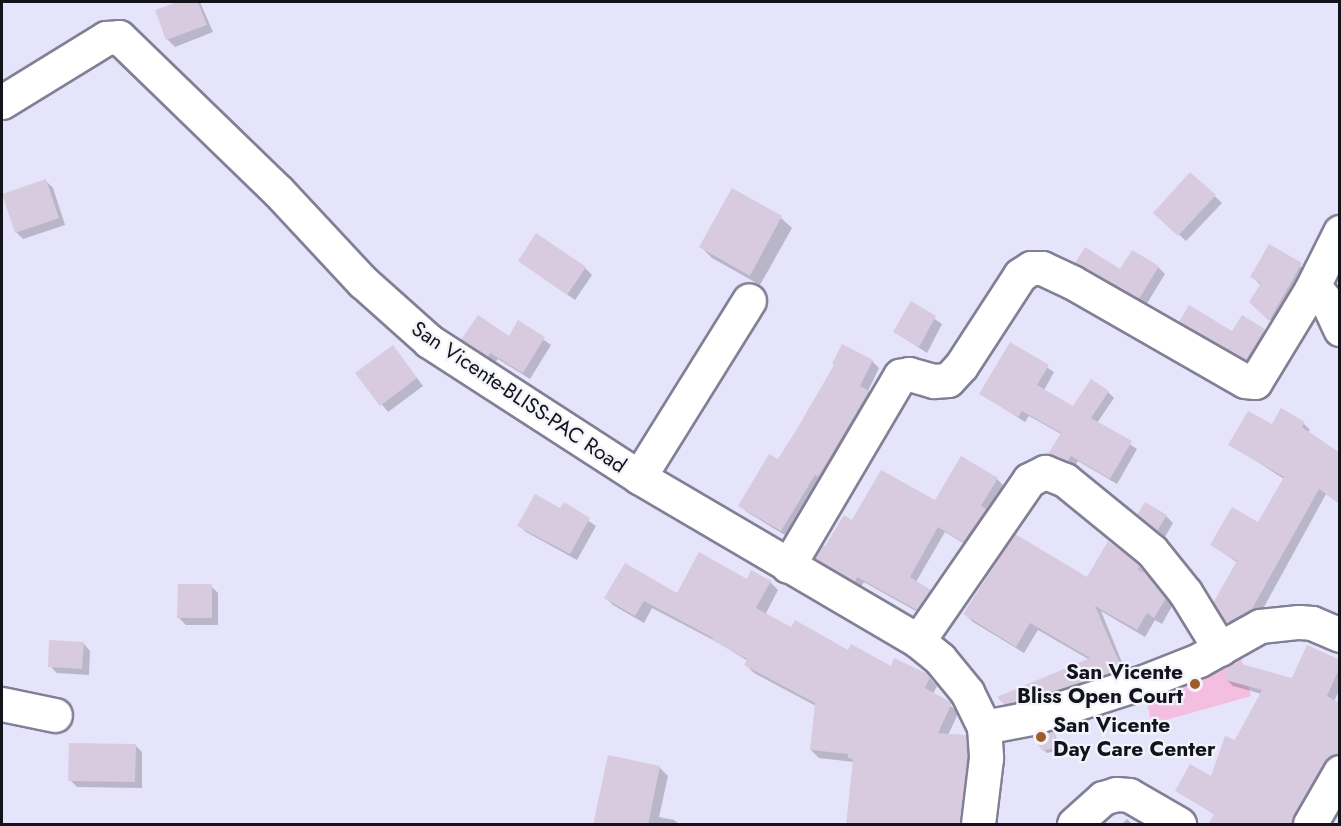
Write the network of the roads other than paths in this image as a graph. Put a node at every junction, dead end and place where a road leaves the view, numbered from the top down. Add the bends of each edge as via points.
1 (2, 102) edge
2 (1340, 232) edge
3 (1311, 290) junction
4 (748, 300) dead end
5 (1340, 329) edge
6 (639, 477) junction
7 (788, 566) junction
8 (1340, 636) edge
9 (918, 641) junction
10 (1220, 650) junction
11 (2, 704) edge
12 (55, 715) dead end
13 (984, 726) junction
14 (1340, 772) edge
15 (978, 825) edge
16 (1074, 825) edge
17 (1179, 825) edge
18 (1310, 825) edge

1 - 6 street, San Vicente-BLISS-PAC Road via 106,38 119,37 278,191 363,282 429,341
2 - 3 street
3 - 5 street via 1328,303
3 - 7 street via 1255,382 1245,381 1072,282 1042,268 1031,268 1020,275 948,380 900,376
4 - 6 street
6 - 7 street, San Vicente-BLISS-PAC Road
7 - 9 street, San Vicente-BLISS-PAC Road
8 - 10 street via 1312,623 1281,622 1252,630
9 - 10 street via 1029,480 1045,472 1065,480 1152,551 1185,592
9 - 13 street, San Vicente-BLISS-PAC Road via 959,680
10 - 13 street via 1078,705
11 - 12 street
13 - 15 street, San Vicente-BLISS-PAC Road via 986,758
14 - 18 street
16 - 17 street via 1103,798 1116,794 1129,795

